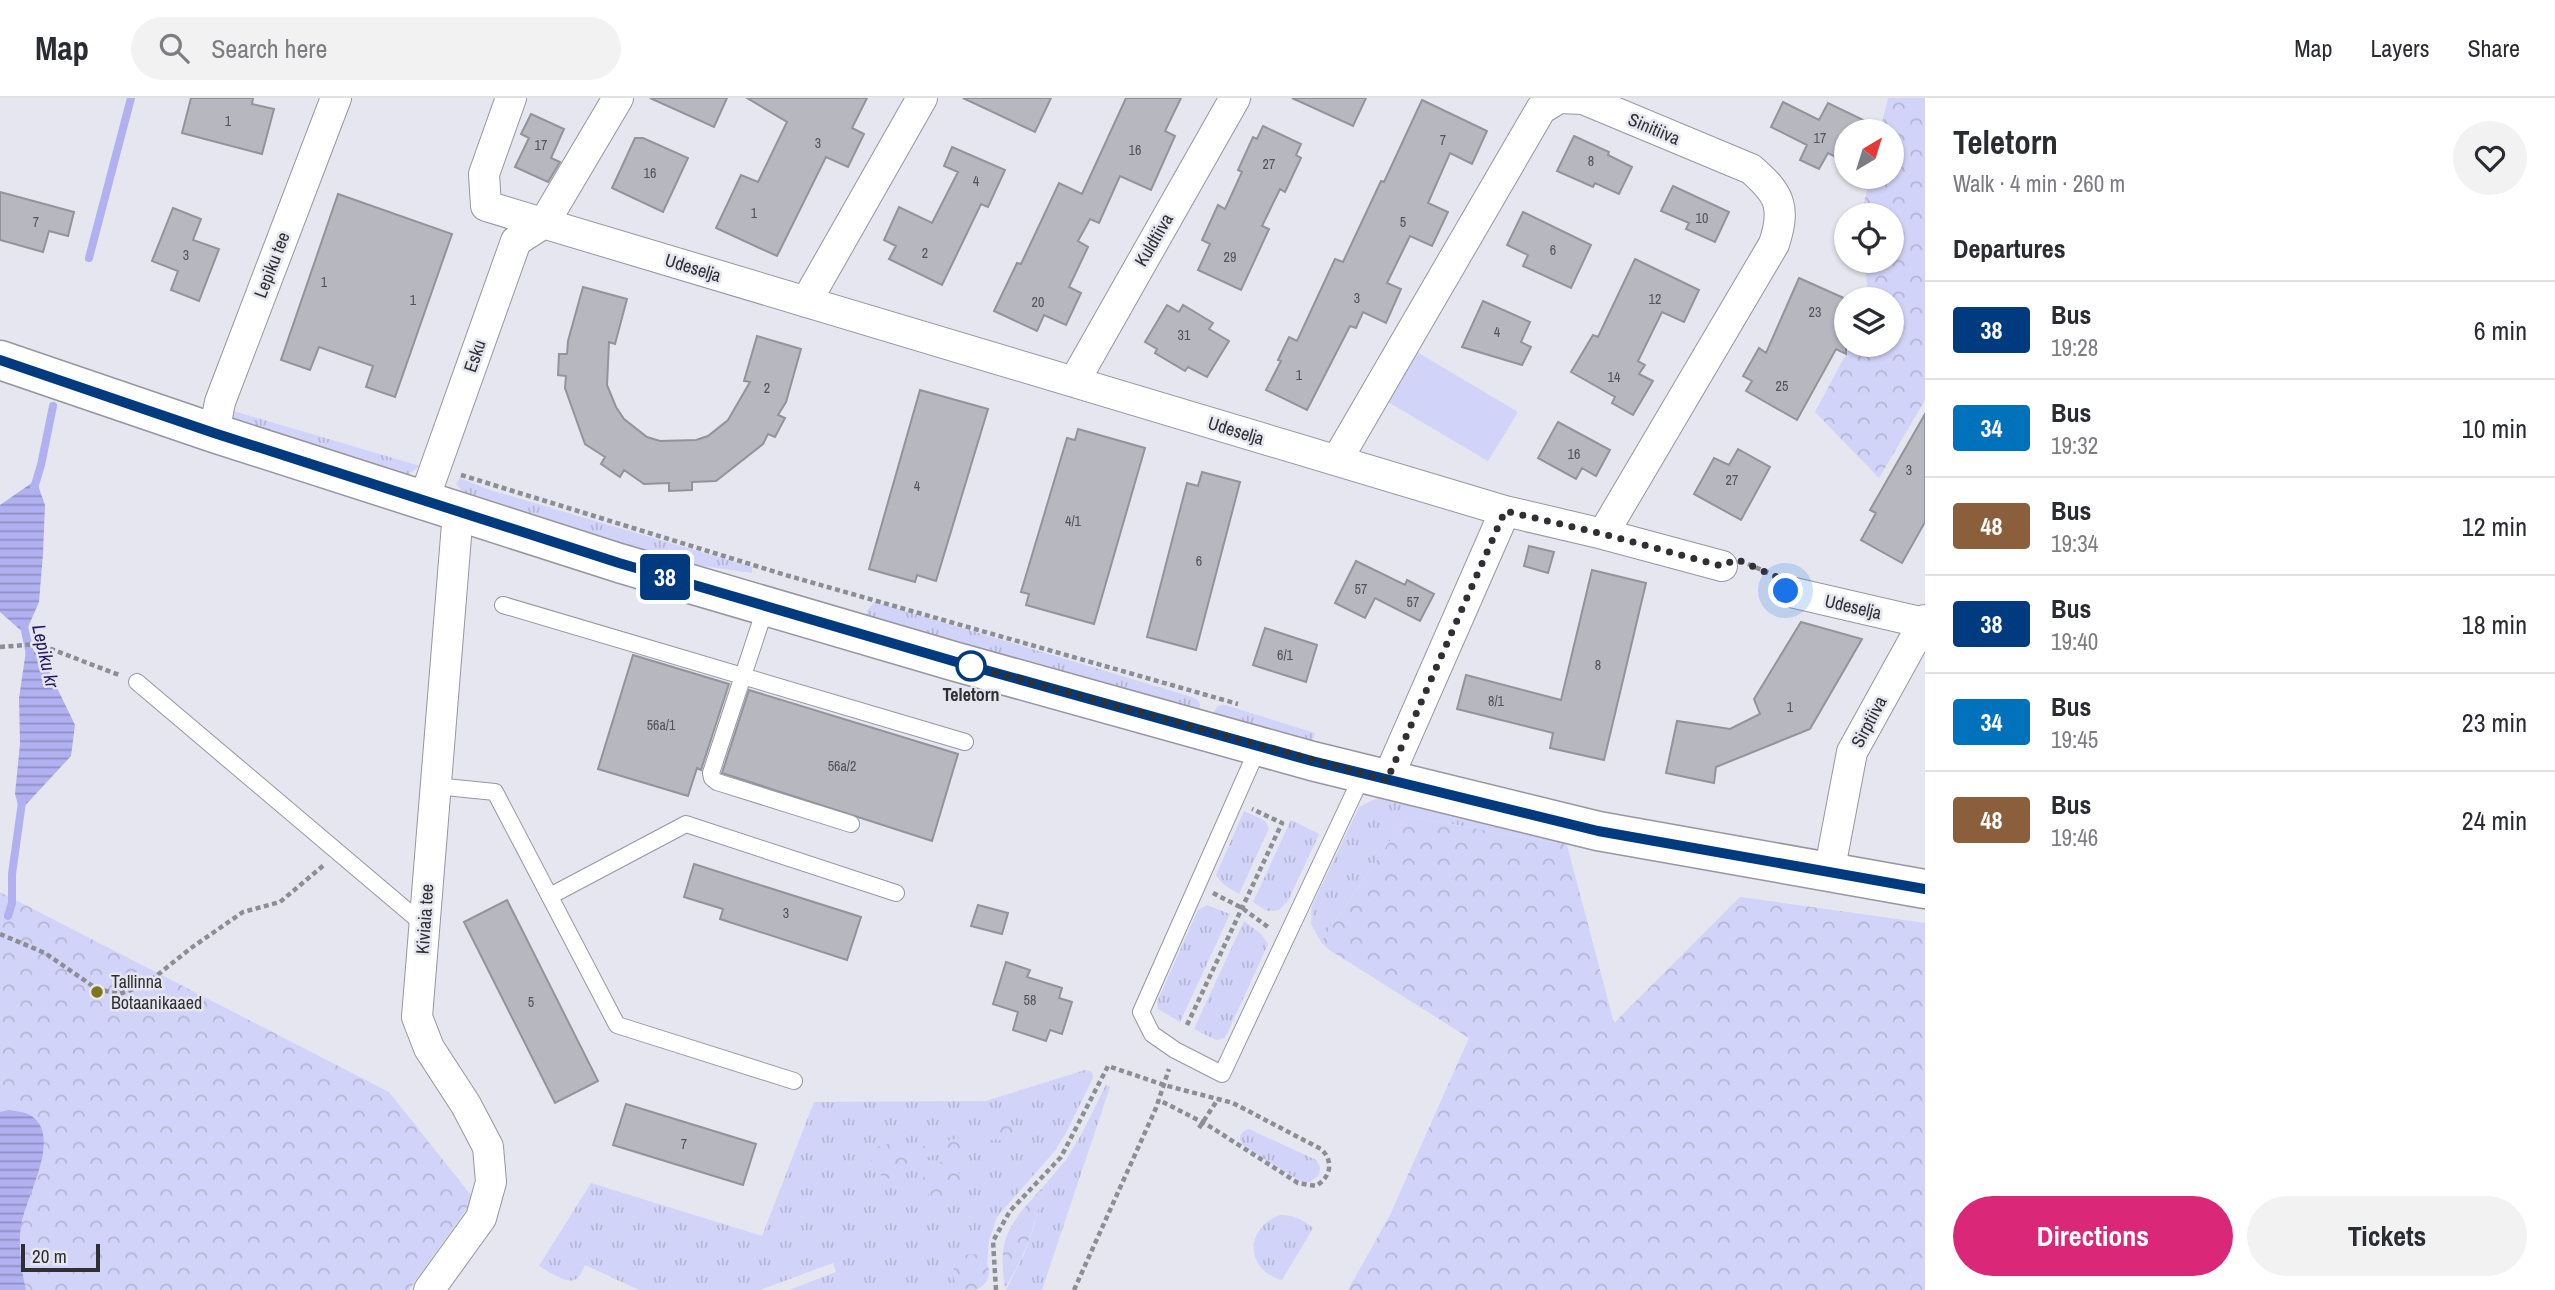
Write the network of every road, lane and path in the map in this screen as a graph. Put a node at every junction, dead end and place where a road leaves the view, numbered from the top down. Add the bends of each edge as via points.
1 (336, 98) edge
2 (511, 98) edge
3 (618, 98) edge
4 (922, 98) edge
5 (1235, 98) edge
6 (544, 223) junction
7 (806, 302) junction
8 (0, 360) edge
9 (1074, 382) junction
10 (214, 433) junction
11 (1336, 460) junction
12 (439, 494) junction
13 (1505, 511) junction
14 (1603, 534) junction
15 (1722, 566) joint
16 (1786, 591) joint
17 (503, 605) dead end
18 (766, 606) junction
19 (1924, 622) edge
20 (0, 647) edge
21 (743, 676) junction
22 (137, 682) joint
23 (1249, 708) dead end
24 (965, 742) dead end
25 (1259, 746) junction
26 (1375, 777) junction
27 (435, 786) junction
28 (1238, 793) junction
29 (851, 824) dead end
30 (338, 852) junction
31 (1829, 873) junction
32 (1197, 885) junction
33 (1925, 889) edge
34 (896, 893) dead end
35 (550, 896) junction
36 (1242, 908) junction
37 (424, 925) junction
38 (1273, 933) dead end
39 (0, 934) edge
40 (1187, 1026) dead end
41 (1170, 1068) dead end
42 (794, 1081) dead end
43 (1164, 1084) junction
44 (1218, 1098) junction
45 (1159, 1100) junction
46 (1203, 1122) junction
47 (1199, 1128) dead end
48 (429, 1290) edge
49 (996, 1290) edge
50 (1074, 1290) edge

1 - 10 street, Lepiku tee via 220,402
2 - 6 street via 484,174 486,206
3 - 6 street, Esku
4 - 7 street
5 - 9 street, Kuldtiiva
6 - 7 street, Udeselja
6 - 12 street, Esku via 516,241
7 - 9 street, Udeselja
8 - 10 main road
9 - 11 street, Udeselja
10 - 12 main road
11 - 13 street, Udeselja
11 - 14 street, Sinitiiva via 1541,109 1559,98 1583,99 1751,169 1770,186 1781,206 1774,244
12 - 18 main road via 619,563
12 - 23 path via 789,576
12 - 27 street, Kiviaia tee
13 - 14 street, Udeselja
13 - 26 street
14 - 15 street, Udeselja
15 - 16 path via 1736,559 1779,578
16 - 19 street, Udeselja
17 - 21 lane
18 - 21 lane
18 - 25 main road
19 - 31 street, Sirptiiva via 1852,751
20 - 22 path via 38,645
21 - 24 lane
21 - 29 lane via 712,778
22 - 30 lane
25 - 26 main road
25 - 28 lane
26 - 31 main road via 1598,831
26 - 32 lane via 1222,1074 1153,1034 1141,1012
27 - 35 lane via 495,792
27 - 37 street, Kiviaia tee
28 - 32 lane
28 - 36 path via 1246,806 1282,823
30 - 37 lane
30 - 39 path via 280,902 243,912 145,985 119,995 97,989 45,953
31 - 33 main road
32 - 36 path
34 - 35 lane via 686,824
35 - 42 lane via 617,1025
36 - 38 path
36 - 40 path
37 - 48 street, Kiviaia tee via 417,1017 429,1048 488,1146 491,1182 481,1218
41 - 43 path
43 - 44 path
43 - 45 path
43 - 49 path via 1108,1066 1061,1157 1010,1211 993,1241
44 - 46 path
44 - 46 path via 1234,1100 1321,1149 1329,1160 1326,1178 1316,1186 1298,1183
45 - 46 path
45 - 50 path
46 - 47 path

